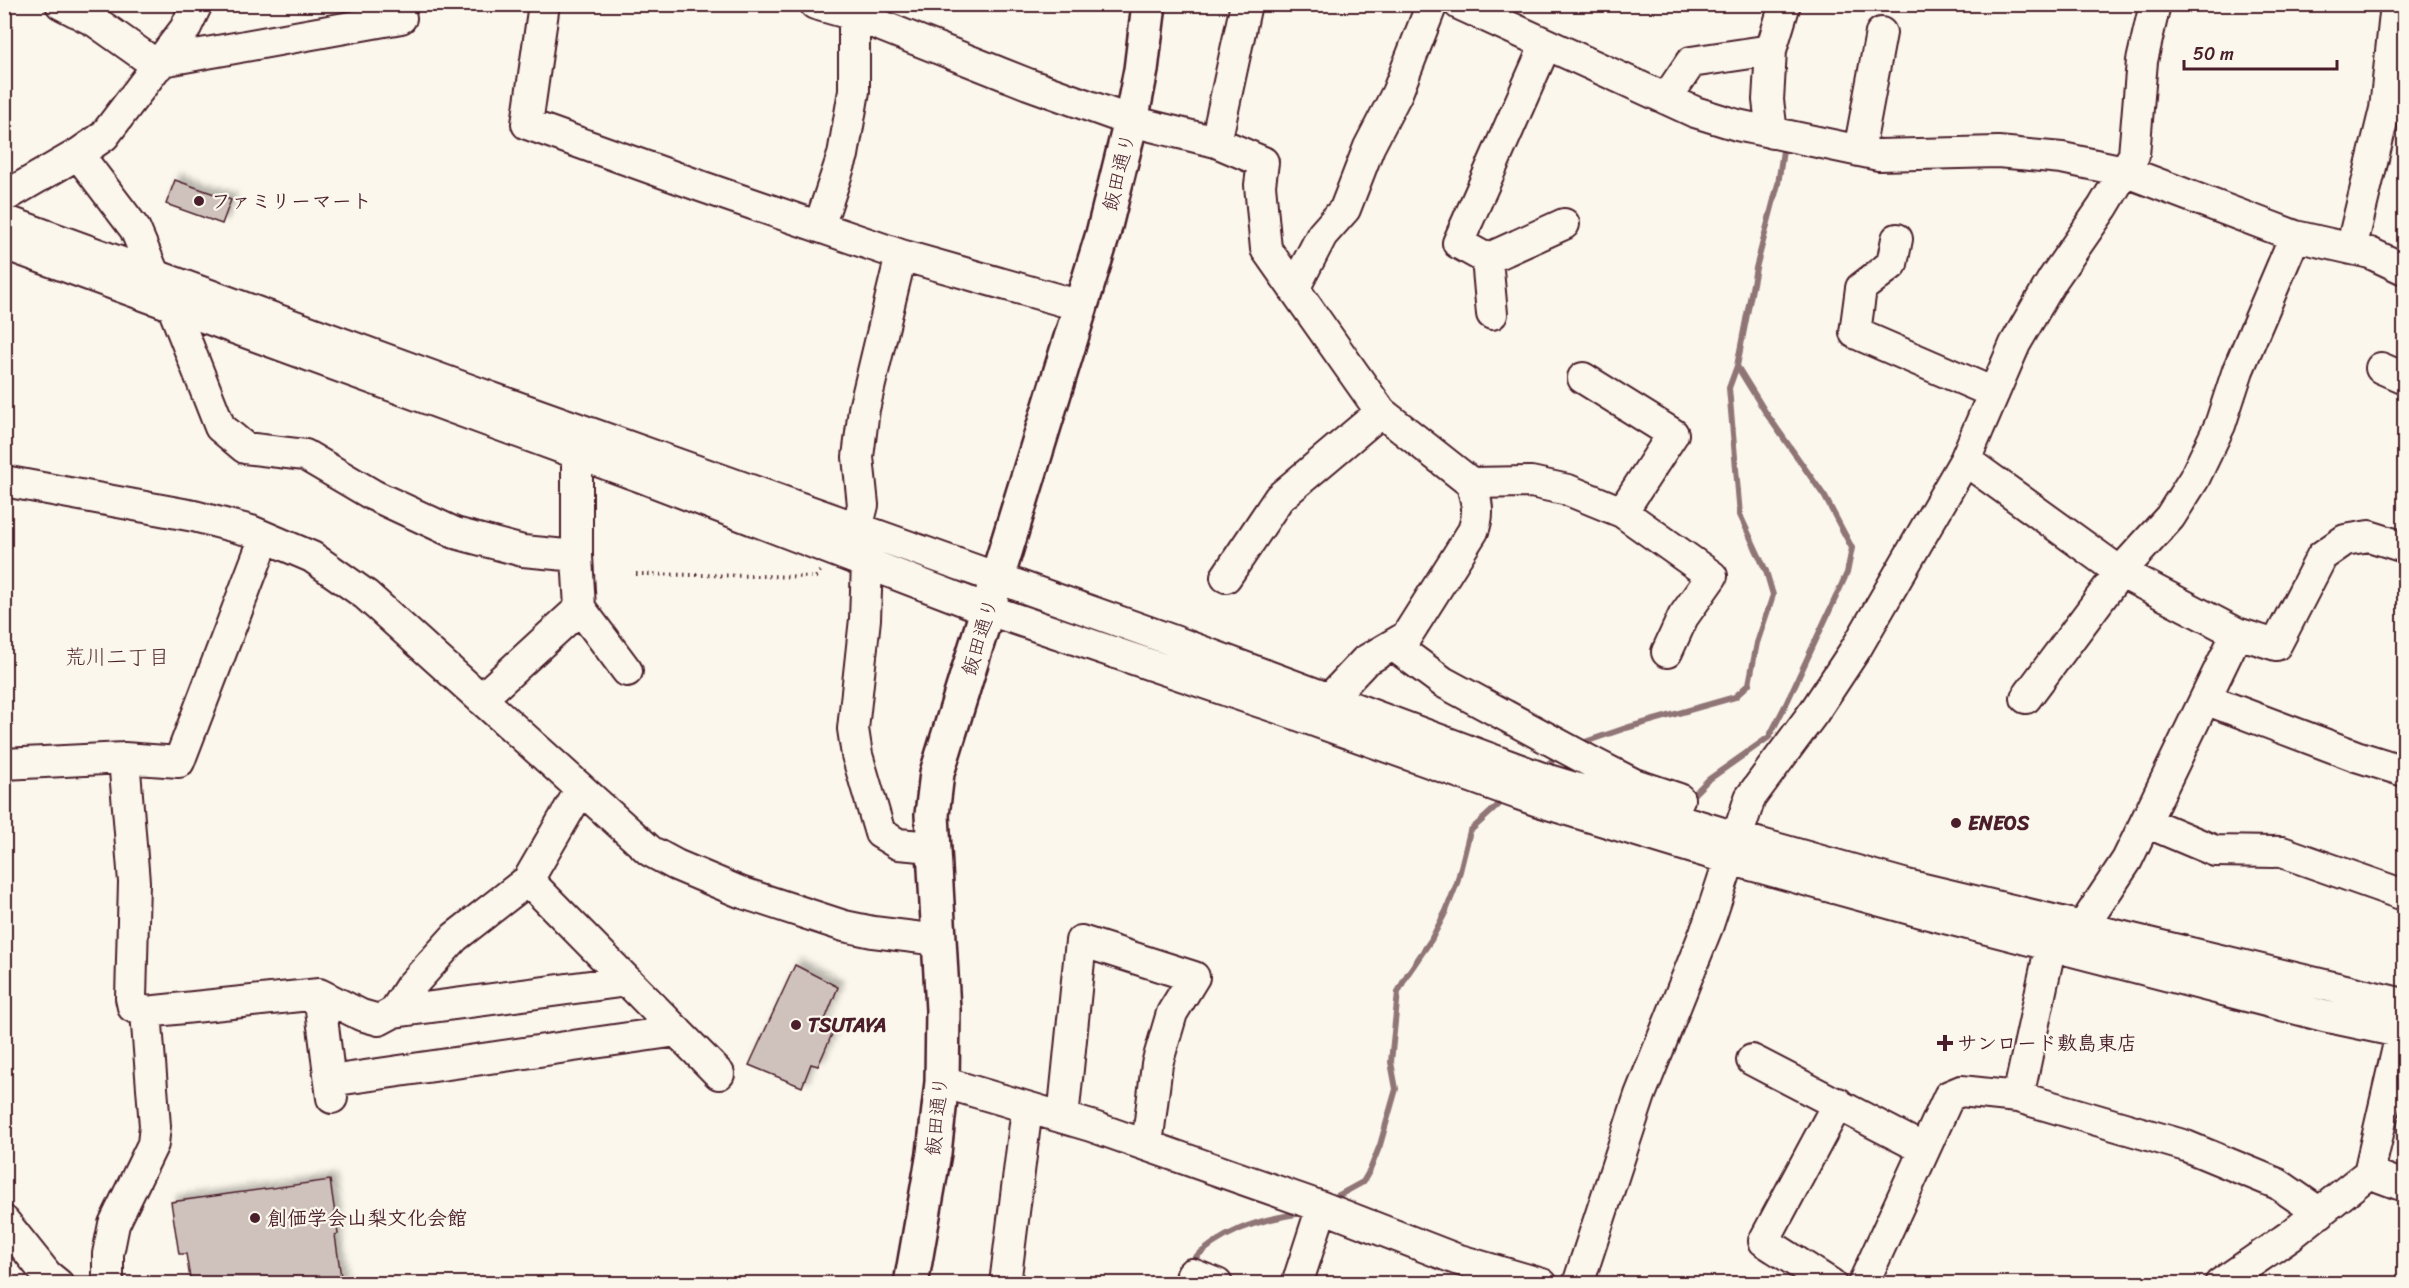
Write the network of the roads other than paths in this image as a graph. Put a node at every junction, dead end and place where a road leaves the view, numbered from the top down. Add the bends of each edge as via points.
1 (61, 4) edge
2 (197, 4) edge
3 (544, 4) edge
4 (815, 4) edge
5 (1149, 4) edge
6 (1246, 4) edge
7 (1432, 4) edge
8 (1459, 4) edge
9 (1785, 4) edge
10 (2155, 4) edge
11 (2396, 4) edge
12 (854, 15) junction
13 (401, 18) dead end
14 (1881, 33) dead end
15 (1546, 44) junction
16 (1771, 50) junction
17 (160, 63) junction
18 (1666, 99) junction
19 (1131, 122) junction
20 (1772, 133) junction
21 (1216, 142) junction
22 (1859, 151) junction
23 (78, 154) junction
24 (2124, 171) junction
25 (4, 197) edge
26 (4, 220) edge
27 (1564, 224) dead end
28 (819, 227) junction
29 (2295, 236) junction
30 (1897, 239) dead end
31 (4, 244) edge
32 (2351, 249) junction
33 (901, 255) junction
34 (1487, 259) junction
35 (2404, 269) edge
36 (154, 274) junction
37 (1294, 289) junction
38 (172, 304) junction
39 (1081, 306) junction
40 (1492, 314) dead end
41 (1583, 378) dead end
42 (1994, 393) junction
43 (1382, 412) junction
44 (577, 454) junction
45 (1965, 460) junction
46 (4, 481) edge
47 (1471, 483) junction
48 (1622, 512) junction
49 (857, 529) junction
50 (265, 537) junction
51 (2404, 547) edge
52 (577, 556) junction
53 (867, 563) junction
54 (2120, 572) junction
55 (1226, 577) dead end
56 (993, 595) junction
57 (580, 608) junction
58 (2237, 633) junction
59 (1393, 645) junction
60 (1667, 651) dead end
61 (627, 671) dead end
62 (2026, 698) dead end
63 (481, 699) junction
64 (2205, 699) junction
65 (1330, 701) junction
66 (124, 758) junction
67 (4, 764) edge
68 (2404, 771) edge
69 (580, 789) junction
70 (2146, 822) junction
71 (1736, 838) junction
72 (933, 847) junction
73 (528, 880) junction
74 (2404, 895) edge
75 (2082, 928) junction
76 (939, 939) junction
77 (2051, 944) junction
78 (627, 981) junction
79 (319, 994) junction
80 (146, 1012) junction
81 (394, 1012) junction
82 (2404, 1023) edge
83 (677, 1031) junction
84 (1752, 1060) dead end
85 (720, 1074) dead end
86 (942, 1082) junction
87 (2018, 1097) junction
88 (1838, 1103) junction
89 (1027, 1108) junction
90 (1063, 1118) junction
91 (1147, 1145) junction
92 (1924, 1149) junction
93 (2369, 1173) junction
94 (2404, 1186) edge
95 (1322, 1207) junction
96 (2320, 1212) junction
97 (4, 1221) edge
98 (58, 1284) edge
99 (108, 1284) edge
100 (911, 1284) edge
101 (1005, 1284) edge
102 (1297, 1284) edge
103 (1542, 1284) edge
104 (1578, 1284) edge
105 (1831, 1284) edge
106 (1863, 1284) edge
107 (2220, 1284) edge

1 - 17 street
2 - 17 street
3 - 28 street via 527,124
4 - 12 street
5 - 19 main road, 飯田通り
6 - 21 street
7 - 37 street via 1398,93 1369,147 1345,209 1322,235
8 - 15 street
9 - 16 street
10 - 24 street via 2142,61 2134,155
11 - 32 street via 2385,109
12 - 19 street
12 - 28 street via 854,91 843,155
13 - 17 street
14 - 22 street
15 - 18 street
15 - 34 street via 1458,243
16 - 18 street via 1691,62
16 - 20 street via 1768,100
17 - 23 street via 104,136
18 - 20 street via 1716,119
19 - 21 street
19 - 39 main road, 飯田通り
20 - 22 street
21 - 37 street via 1263,162 1260,185 1266,249
22 - 24 street via 1879,155 1998,152 2062,158
23 - 25 street
23 - 36 street via 135,229
24 - 29 street
24 - 42 street via 2053,279 2015,344
26 - 36 street
27 - 34 street
28 - 33 street
29 - 32 street
29 - 54 street via 2238,370 2220,425 2193,479 2170,517
30 - 42 street via 1892,264 1861,288 1855,333
31 - 38 street
32 - 35 street
33 - 39 street
33 - 49 street via 864,409 858,458 863,505
34 - 40 street
36 - 49 street
37 - 43 street
38 - 44 street
38 - 52 street via 220,427 245,448 305,455 373,495 455,533 524,551
39 - 56 main road, 飯田通り
41 - 48 street via 1673,434
42 - 45 street
43 - 47 street
43 - 55 street via 1279,498
44 - 52 street
44 - 53 street
45 - 54 street
45 - 71 street via 1857,647 1750,798
46 - 50 street via 194,516
47 - 48 street via 1531,482 1568,490
47 - 59 street via 1478,518 1473,531 1406,637
48 - 60 street via 1712,576 1683,617
49 - 56 street
50 - 63 street via 312,557 366,595
50 - 66 street via 179,762
51 - 58 street via 2369,536 2345,540 2322,556 2276,645
52 - 57 street
53 - 56 street
53 - 72 street via 853,729 857,755 880,833 898,844
54 - 58 street
54 - 62 street
56 - 65 street via 1174,641
56 - 71 street via 1281,710 1538,801
56 - 72 main road, 飯田通り via 937,773
57 - 61 street
57 - 63 street
58 - 64 street
59 - 65 street via 1365,661
59 - 71 street via 1443,682
63 - 69 street
64 - 68 street
64 - 70 street
65 - 71 street via 1542,778
66 - 67 street
66 - 80 street via 134,882 131,998 133,1007
69 - 73 street
69 - 76 street via 650,851 697,875 844,926
70 - 74 street via 2215,851 2282,852
70 - 75 street via 2127,860
71 - 75 street
71 - 77 street
71 - 104 street via 1708,925 1640,1095
72 - 76 main road, 飯田通り
73 - 78 street
73 - 81 street via 455,936 410,987
75 - 82 street
76 - 86 main road, 飯田通り
77 - 82 street via 2324,1016
77 - 87 street
78 - 81 street
78 - 83 street
79 - 80 street
79 - 81 street via 360,1015 380,1020
79 - 83 street via 331,1089
80 - 99 street via 153,1144 114,1224
82 - 93 street
83 - 85 street
84 - 88 street
86 - 89 street
86 - 100 main road, 飯田通り
87 - 92 street via 1961,1091 1949,1096
87 - 96 street via 2186,1146 2277,1184
88 - 92 street
88 - 105 street via 1764,1241
89 - 90 street
89 - 101 street
90 - 91 street
90 - 91 street via 1082,940 1194,977 1172,1013 1160,1054
91 - 95 street
92 - 106 street
93 - 94 street
93 - 96 street
95 - 102 street
95 - 103 street via 1456,1259
96 - 107 street
97 - 98 street

